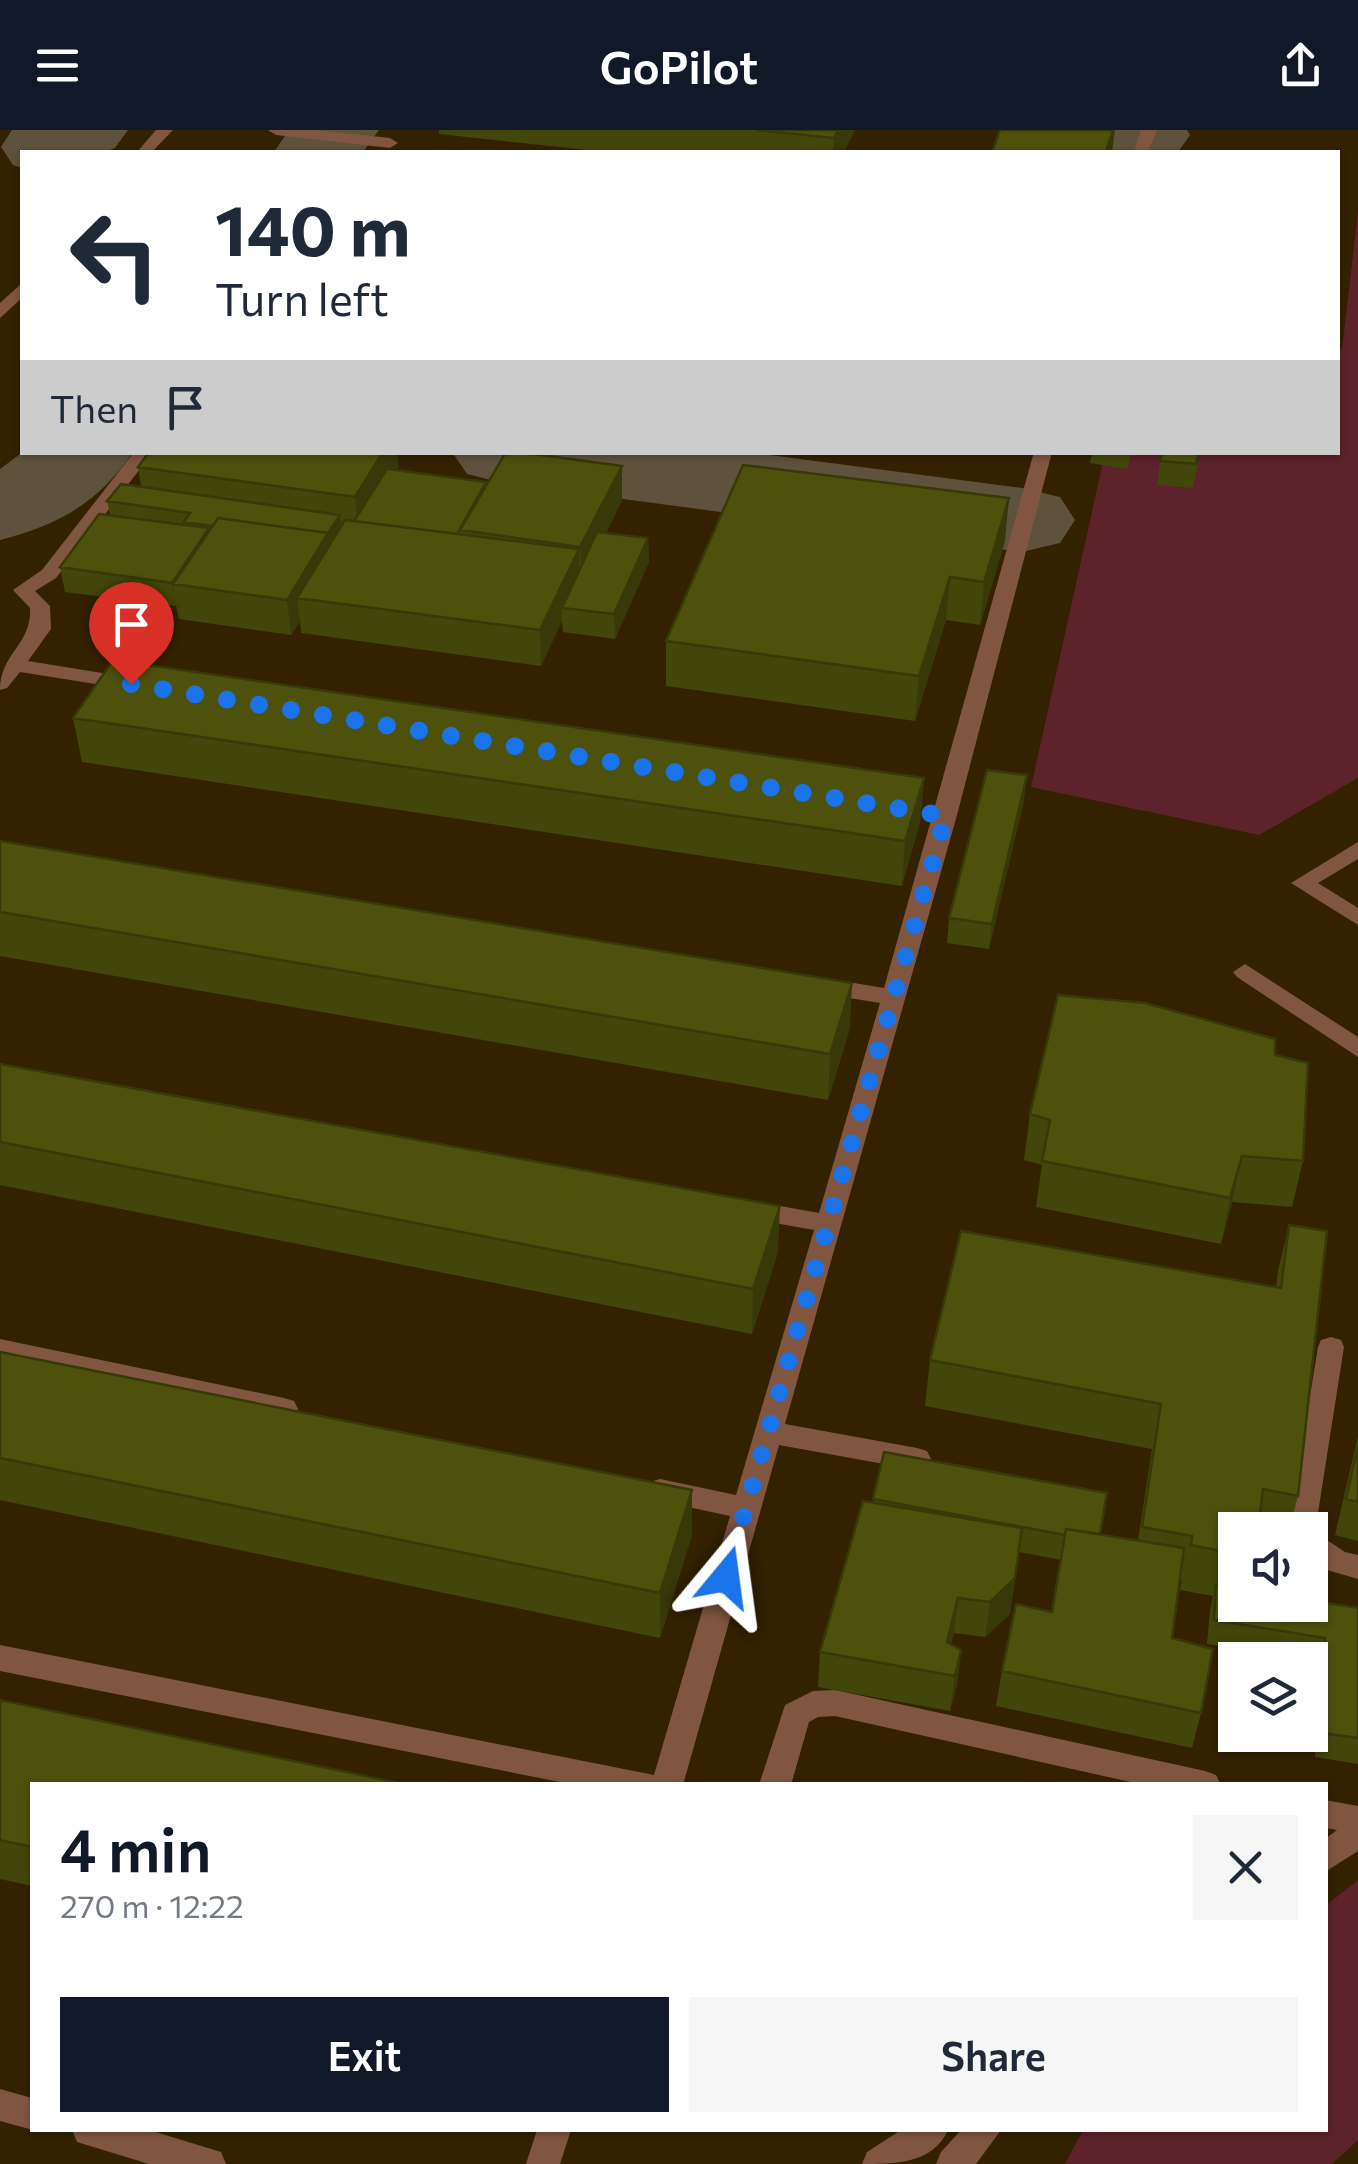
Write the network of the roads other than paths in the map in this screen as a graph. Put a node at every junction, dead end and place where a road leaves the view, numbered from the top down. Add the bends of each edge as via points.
1 (165, 130) edge
2 (276, 130) edge
3 (392, 142) edge
4 (146, 150) edge
5 (20, 290) edge
6 (0, 313) edge
7 (142, 455) edge
8 (1043, 455) edge
9 (23, 590) junction
10 (0, 593) edge
11 (15, 665) junction
12 (0, 684) edge
13 (150, 687) edge
14 (1355, 855) edge
15 (1358, 918) edge
16 (1245, 972) dead end
17 (796, 982) edge
18 (894, 998) junction
19 (1358, 1048) edge
20 (714, 1202) edge
21 (830, 1224) junction
22 (1332, 1347) dead end
23 (0, 1349) edge
24 (306, 1414) edge
25 (768, 1432) junction
26 (936, 1463) edge
27 (631, 1484) edge
28 (745, 1508) junction
29 (1305, 1512) edge
30 (1328, 1555) edge
31 (1358, 1567) edge
32 (0, 1658) edge
33 (1164, 1780) edge
34 (629, 1782) edge
35 (668, 1782) edge
36 (776, 1782) edge
37 (1328, 1815) edge
38 (1358, 1820) edge
39 (1358, 1833) edge
40 (1328, 1856) edge
41 (0, 2105) edge
42 (30, 2113) edge
43 (96, 2132) edge
44 (553, 2132) edge
45 (928, 2132) edge
46 (982, 2132) edge
47 (209, 2164) edge
48 (543, 2164) edge
49 (879, 2164) edge
50 (952, 2164) edge

1 - 4 lane
2 - 3 lane
5 - 6 lane
7 - 9 lane via 49,574
8 - 18 lane via 936,814
9 - 10 lane
9 - 11 lane via 40,606 41,629
11 - 12 lane
11 - 13 lane
14 - 15 lane via 1302,883
16 - 19 lane
17 - 18 lane
18 - 21 lane
20 - 21 lane
21 - 25 lane
22 - 29 lane
23 - 24 lane
25 - 26 lane
25 - 28 lane
27 - 28 lane
28 - 35 lane
30 - 31 lane
32 - 34 lane
33 - 36 lane via 834,1703 796,1714
37 - 38 lane
39 - 40 lane
41 - 42 lane
43 - 47 lane
44 - 48 lane
45 - 49 lane
46 - 50 lane

